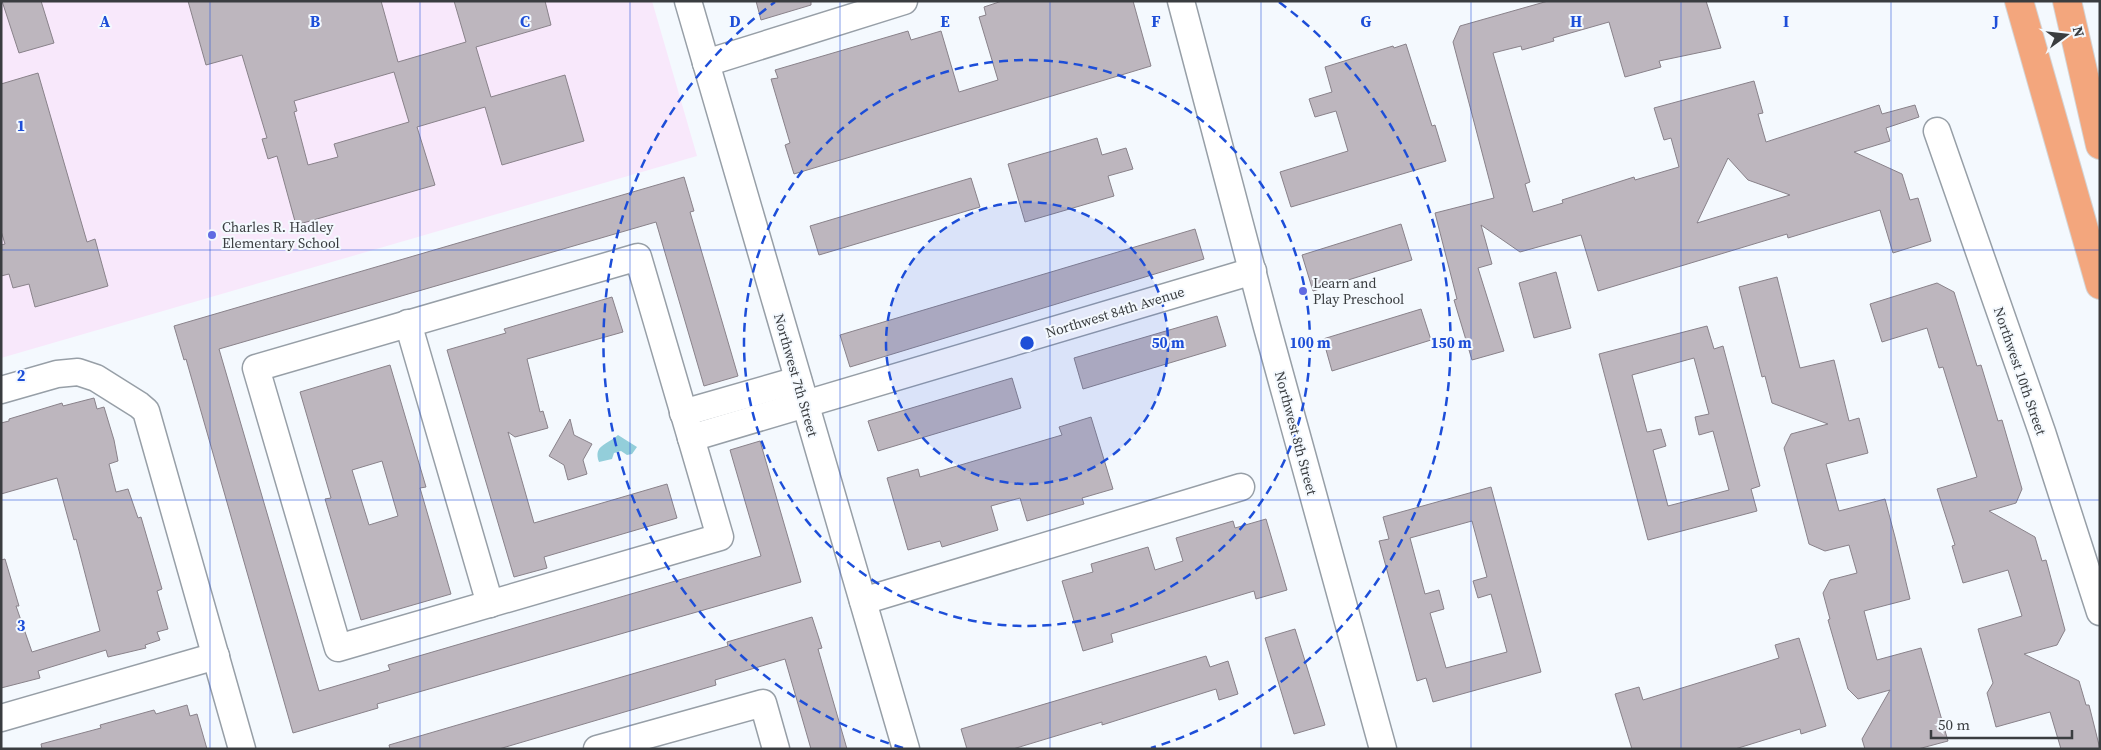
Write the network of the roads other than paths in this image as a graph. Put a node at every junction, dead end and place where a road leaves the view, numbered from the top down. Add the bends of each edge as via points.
1 (688, 1) edge
2 (904, 1) edge
3 (1181, 1) edge
4 (2019, 1) edge
5 (2067, 1) edge
6 (706, 63) junction
7 (1937, 131) dead end
8 (2100, 145) edge
9 (1252, 271) junction
10 (2100, 285) edge
11 (408, 323) junction
12 (798, 380) junction
13 (1, 390) edge
14 (805, 405) junction
15 (683, 413) junction
16 (691, 438) junction
17 (1241, 487) dead end
18 (863, 601) junction
19 (490, 604) junction
20 (2100, 612) edge
21 (216, 656) junction
22 (1, 718) edge
23 (607, 747) edge
24 (242, 749) edge
25 (776, 749) edge
26 (906, 749) edge
27 (1383, 749) edge

1 - 6 street, Northwest 7th Street
2 - 6 street
3 - 9 street, Northwest 8th Street
4 - 10 highway
5 - 8 highway
6 - 12 street, Northwest 7th Street
7 - 20 street, Northwest 10th Street via 2042,432
9 - 14 street, Northwest 84th Avenue
9 - 27 street, Northwest 8th Street
11 - 15 street via 638,257
11 - 19 street
11 - 19 street via 256,368 338,648
12 - 14 street, Northwest 7th Street
12 - 15 street
13 - 21 street via 56,374 78,372 96,378 146,411
14 - 16 street, Northwest 84th Avenue
14 - 18 street, Northwest 7th Street
15 - 16 street
16 - 19 street via 720,537
17 - 18 street
18 - 26 street, Northwest 7th Street
21 - 22 street
21 - 24 street
23 - 25 street via 763,703

